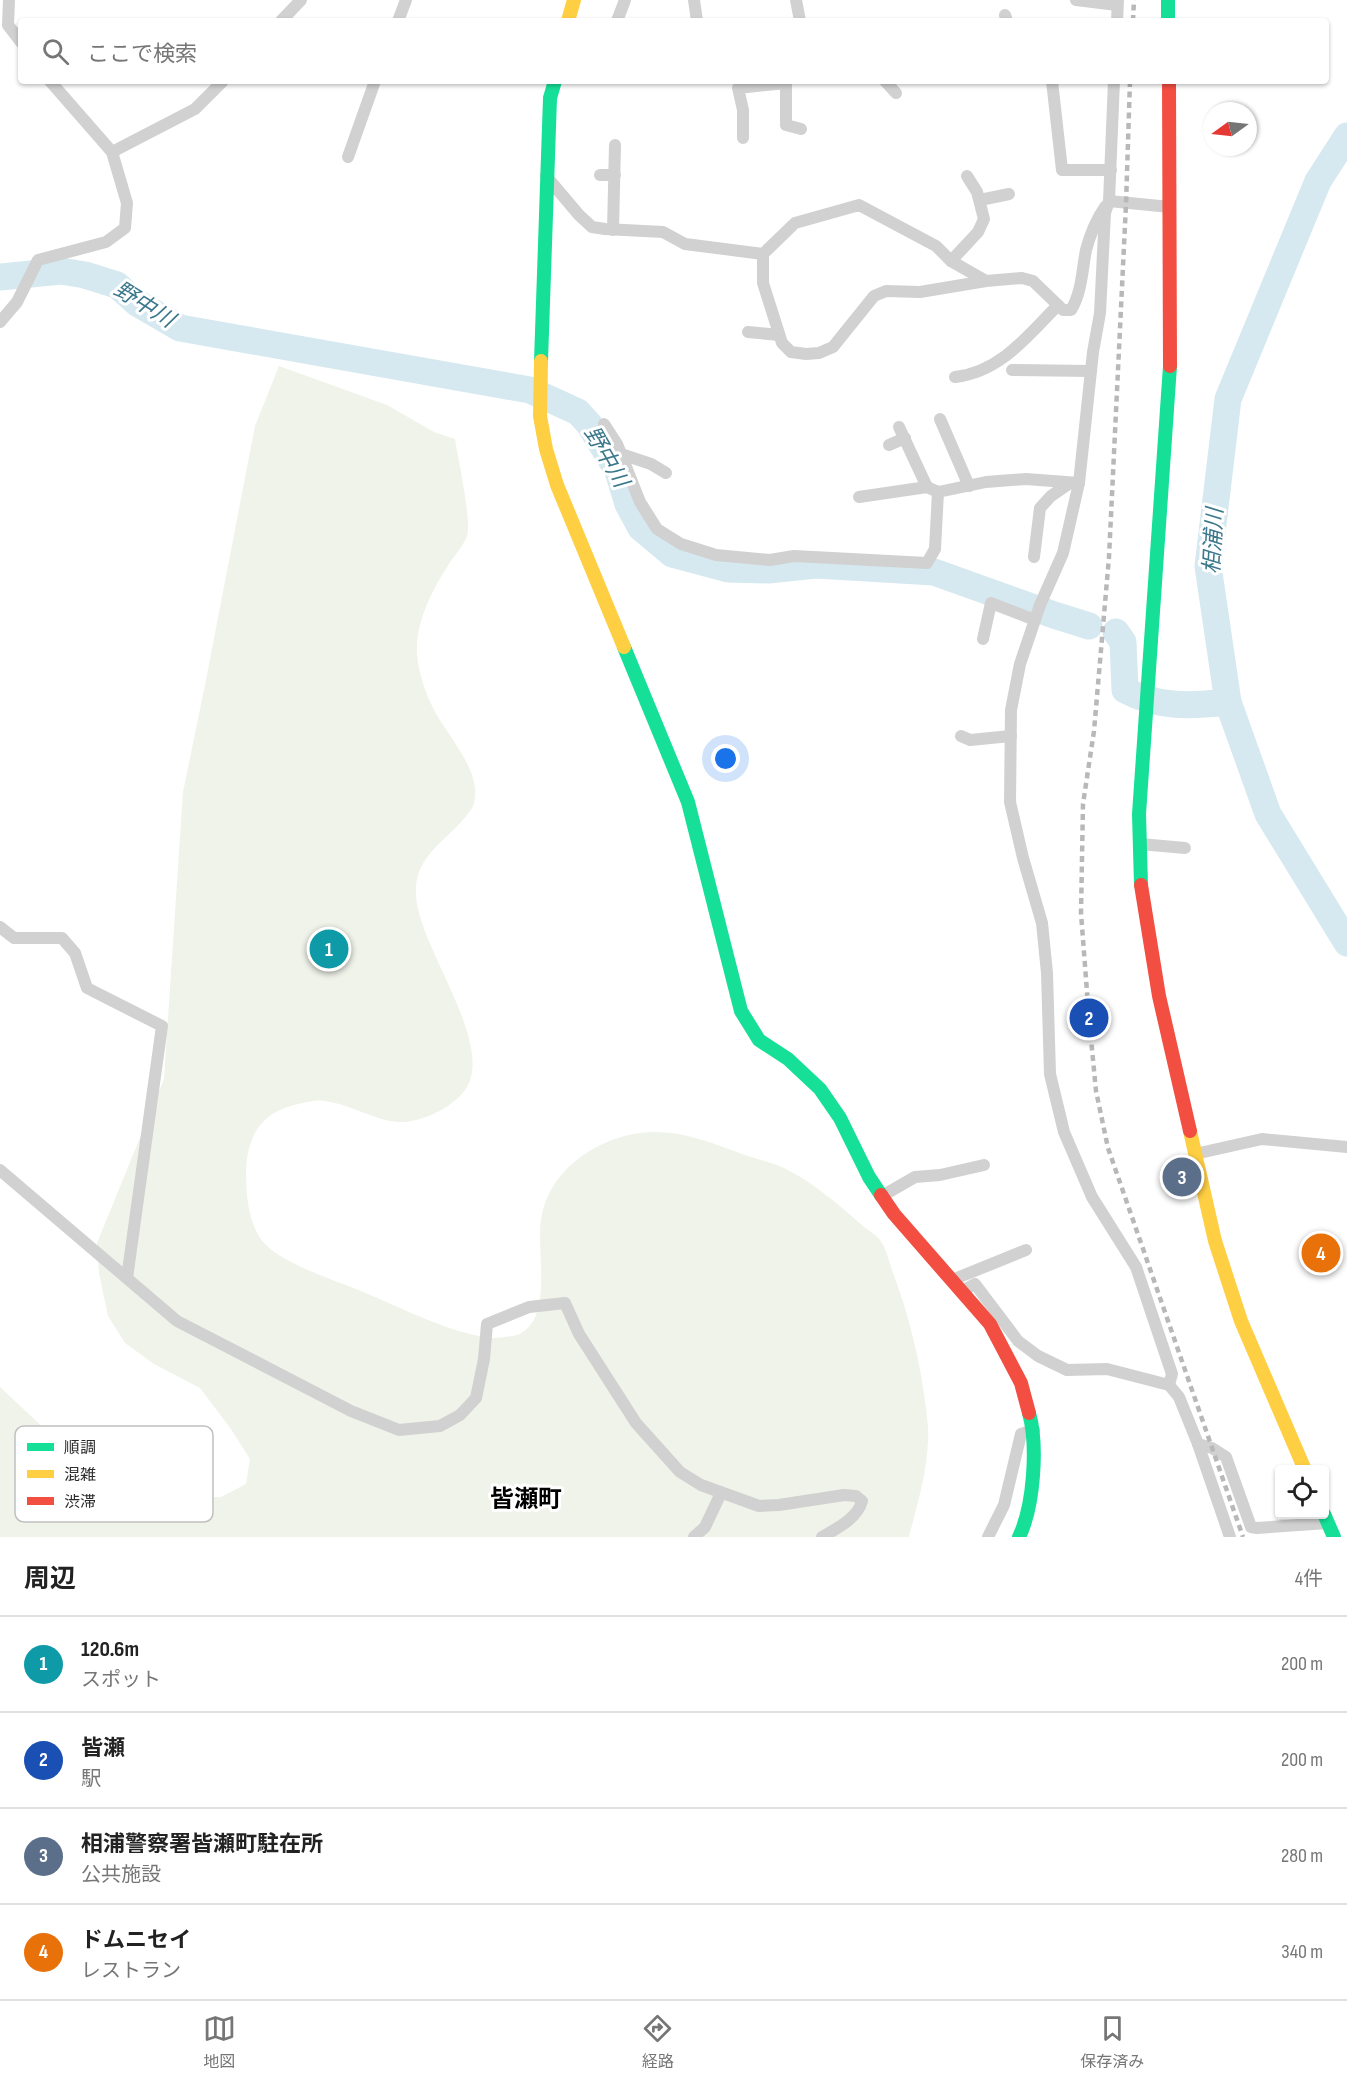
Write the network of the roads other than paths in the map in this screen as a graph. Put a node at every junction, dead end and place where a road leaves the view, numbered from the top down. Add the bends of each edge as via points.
1 (9, 0) edge
2 (301, 0) edge
3 (406, 0) edge
4 (574, 0) edge
5 (625, 0) edge
6 (694, 0) edge
7 (796, 0) edge
8 (1076, 0) edge
9 (1168, 0) edge
10 (1118, 3) edge
11 (284, 18) edge
12 (399, 18) edge
13 (568, 18) edge
14 (618, 18) edge
15 (697, 18) edge
16 (799, 18) edge
17 (1117, 18) edge
18 (1168, 18) edge
19 (18, 38) edge
20 (53, 84) edge
21 (220, 84) edge
22 (374, 84) edge
23 (554, 84) edge
24 (770, 84) edge
25 (786, 84) edge
26 (888, 84) edge
27 (1052, 84) edge
28 (1114, 84) edge
29 (1168, 84) edge
30 (896, 93) dead end
31 (801, 129) dead end
32 (743, 138) dead end
33 (615, 145) dead end
34 (111, 152) junction
35 (348, 157) dead end
36 (1111, 170) junction
37 (546, 176) junction
38 (600, 176) dead end
39 (615, 176) junction
40 (967, 176) dead end
41 (1009, 194) dead end
42 (980, 200) junction
43 (1109, 201) junction
44 (1170, 207) junction
45 (614, 230) junction
46 (763, 254) junction
47 (951, 261) junction
48 (986, 281) junction
49 (1058, 305) junction
50 (0, 322) edge
51 (748, 332) dead end
52 (779, 335) junction
53 (1012, 370) dead end
54 (1090, 371) junction
55 (955, 377) dead end
56 (940, 419) dead end
57 (604, 424) dead end
58 (890, 445) dead end
59 (621, 454) junction
60 (666, 473) dead end
61 (1075, 483) junction
62 (969, 486) junction
63 (933, 490) junction
64 (859, 497) dead end
65 (1034, 556) dead end
66 (1035, 620) junction
67 (983, 639) dead end
68 (961, 736) dead end
69 (1011, 736) junction
70 (1140, 844) junction
71 (1185, 848) dead end
72 (0, 927) edge
73 (1347, 1147) edge
74 (1195, 1154) junction
75 (984, 1165) dead end
76 (0, 1170) edge
77 (882, 1196) junction
78 (1026, 1250) dead end
79 (127, 1278) junction
80 (952, 1280) junction
81 (962, 1291) junction
82 (1169, 1385) junction
83 (1034, 1430) junction
84 (1198, 1444) junction
85 (1303, 1465) edge
86 (721, 1493) junction
87 (1326, 1519) edge
88 (694, 1537) edge
89 (822, 1537) edge
90 (988, 1537) edge
91 (1019, 1537) edge
92 (1230, 1537) edge
93 (1334, 1537) edge

1 - 19 street via 8,25
2 - 11 street
3 - 12 street
4 - 13 street
5 - 14 street
6 - 15 street
7 - 16 street
8 - 10 street
9 - 18 street
10 - 17 street
20 - 34 street
21 - 34 street via 195,109
22 - 35 street
23 - 37 street
24 - 32 street via 738,88
25 - 31 street via 786,125
26 - 30 street
27 - 36 street via 1062,170
28 - 36 street
29 - 44 street
33 - 39 street
34 - 50 street via 127,203 125,228 106,242 38,260 17,302
36 - 43 street
37 - 45 street via 592,227
37 - 77 street via 540,416 557,485 688,802 741,1011 759,1040 788,1059 820,1089
38 - 39 street
39 - 45 street
40 - 42 street
41 - 42 street
42 - 47 street via 984,219 978,232
43 - 44 street
43 - 49 street via 1096,220 1086,249 1077,301 1071,310
43 - 54 street via 1105,213 1100,313
44 - 70 street via 1170,364
45 - 46 street via 663,232 686,244
46 - 47 street via 795,223 859,205 936,246
46 - 52 street via 763,283
47 - 48 street
48 - 49 street via 1033,281
48 - 52 street via 920,292 886,291 874,296 833,347 819,353 791,352
49 - 55 street via 1018,346 994,364
51 - 52 street
53 - 54 street
54 - 61 street
56 - 62 street
57 - 59 street
58 - 63 street via 902,433
59 - 60 street
59 - 63 street via 640,502 657,529 681,544 716,555 927,563 935,549
61 - 62 street via 1026,479
61 - 65 street via 1051,496 1040,508
61 - 66 street via 1063,553
62 - 63 street
63 - 64 street
66 - 67 street via 991,603
66 - 69 street via 1020,664 1011,710
68 - 69 street via 970,740
69 - 82 street via 1010,802 1042,923 1050,1074 1064,1132 1092,1197 1136,1267 1172,1374
70 - 71 street
70 - 74 street via 1140,882 1149,942
72 - 79 street via 14,938 62,938 75,953 87,988 162,1026
73 - 74 street via 1262,1139
74 - 85 street via 1215,1241 1241,1321
75 - 77 street via 915,1177
76 - 79 street
77 - 80 street
78 - 80 street
79 - 86 street via 177,1321 351,1411 399,1430 440,1426 460,1415 476,1398 487,1324 529,1306 564,1303 579,1334 636,1423 680,1472
80 - 81 street
81 - 82 street via 975,1284 1018,1341 1067,1370 1107,1369
81 - 83 street via 990,1324 1021,1383
82 - 84 street via 1179,1397
83 - 90 street via 1021,1434 1004,1505
83 - 91 street via 1034,1481
84 - 87 street via 1226,1457 1251,1527
84 - 92 street
86 - 88 street via 705,1527
86 - 89 street via 759,1506 844,1495 862,1501 860,1509
87 - 93 street

